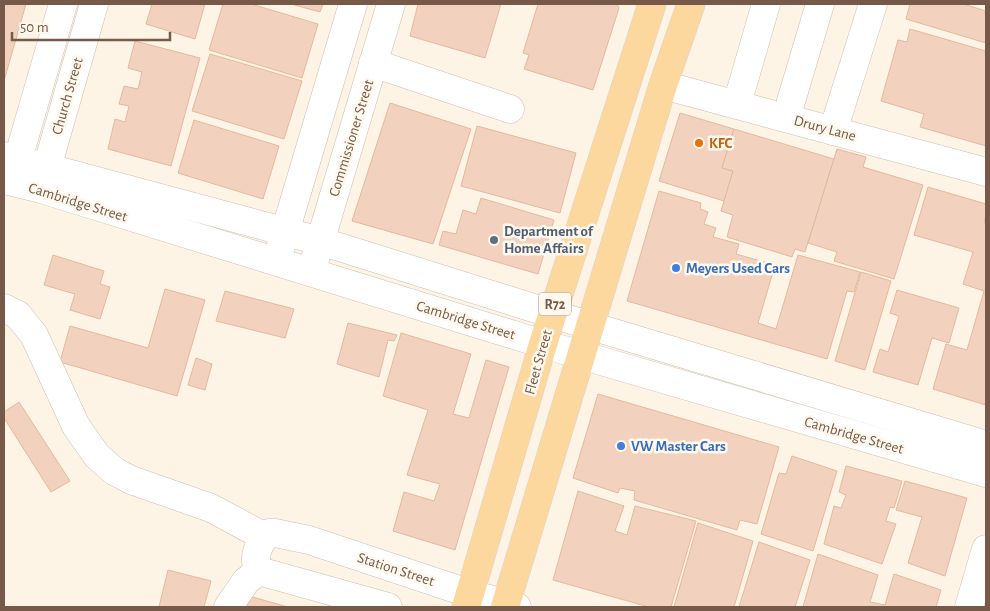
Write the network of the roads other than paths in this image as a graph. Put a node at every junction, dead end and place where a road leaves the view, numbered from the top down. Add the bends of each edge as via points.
1 (64, 4) edge
2 (94, 4) edge
3 (353, 4) edge
4 (391, 4) edge
5 (652, 4) edge
6 (691, 4) edge
7 (766, 4) edge
8 (820, 4) edge
9 (873, 4) edge
10 (373, 63) junction
11 (662, 85) junction
12 (737, 104) junction
13 (510, 109) dead end
14 (786, 118) junction
15 (833, 131) junction
16 (9, 169) edge
17 (986, 172) edge
18 (44, 179) junction
19 (286, 232) junction
20 (320, 241) junction
21 (276, 263) junction
22 (310, 272) junction
23 (4, 308) edge
24 (552, 313) junction
25 (591, 326) junction
26 (543, 344) junction
27 (582, 356) junction
28 (986, 445) edge
29 (986, 473) edge
30 (270, 535) junction
31 (986, 550) edge
32 (259, 571) junction
33 (468, 601) edge
34 (510, 606) edge
35 (228, 607) edge
36 (388, 607) edge
37 (969, 607) edge

1 - 16 street, Church Street
2 - 18 street, Church Street
3 - 19 street
4 - 10 street, Commissioner Street
5 - 24 main road, Fleet Street / R72
6 - 11 main road, R72
7 - 12 street
8 - 14 street
9 - 15 street
10 - 13 street
10 - 20 street, Commissioner Street
11 - 12 street, Drury Lane
11 - 25 main road, R72
12 - 14 street, Drury Lane
14 - 15 street, Drury Lane
15 - 17 street, Drury Lane
16 - 18 street, Cambridge Street
18 - 19 street, Cambridge Street
18 - 21 street, Cambridge Street
19 - 20 street, Cambridge Street
19 - 21 street
20 - 22 street, Commissioner Street
20 - 24 street, Cambridge Street
21 - 22 street, Cambridge Street
22 - 26 street, Cambridge Street
23 - 30 street, Station Street via 18,315 34,335 76,426 108,466 131,480 211,508
24 - 25 street, Cambridge Street
24 - 26 main road, Fleet Street / R72
25 - 27 main road, R72
25 - 28 street, Cambridge Street
26 - 27 street, Cambridge Street
26 - 33 main road, Fleet Street / R72
27 - 29 street, Cambridge Street
27 - 34 main road, R72
30 - 32 street via 258,549 255,564
30 - 33 street, Station Street via 309,540
31 - 37 street
32 - 35 street via 246,581
32 - 36 street
33 - 34 street, Station Street

